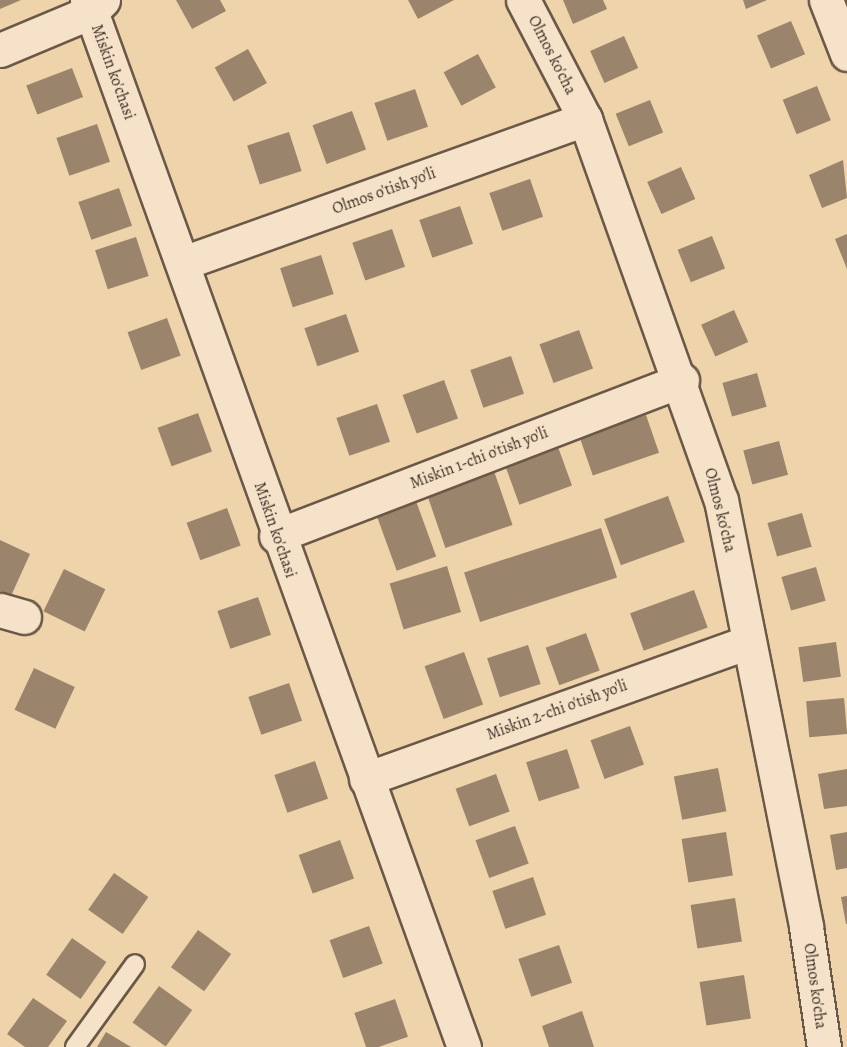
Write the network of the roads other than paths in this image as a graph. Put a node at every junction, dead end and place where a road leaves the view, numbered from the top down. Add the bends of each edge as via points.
1 (523, 0) edge
2 (826, 0) edge
3 (93, 4) edge
4 (0, 50) edge
5 (847, 54) edge
6 (585, 119) junction
7 (183, 263) junction
8 (682, 380) junction
9 (276, 536) junction
10 (748, 642) junction
11 (366, 778) junction
12 (135, 964) dead end
13 (75, 1047) edge
14 (464, 1047) edge
15 (824, 1047) edge

1 - 6 street, Olmos ko'cha
2 - 5 street
3 - 4 street
3 - 7 street, Miskin ko'chasi
6 - 7 street, Olmos o'tish yo'li
6 - 8 street, Olmos ko'cha
7 - 9 street, Miskin ko'chasi
8 - 9 street, Miskin 1-chi o'tish yo'li
8 - 10 street, Olmos ko'cha via 721,500
9 - 11 street, Miskin ko'chasi
10 - 11 street, Miskin 2-chi o'tish yo'li
10 - 15 street, Olmos ko'cha via 806,927
11 - 14 street, Miskin ko'chasi
12 - 13 lane

